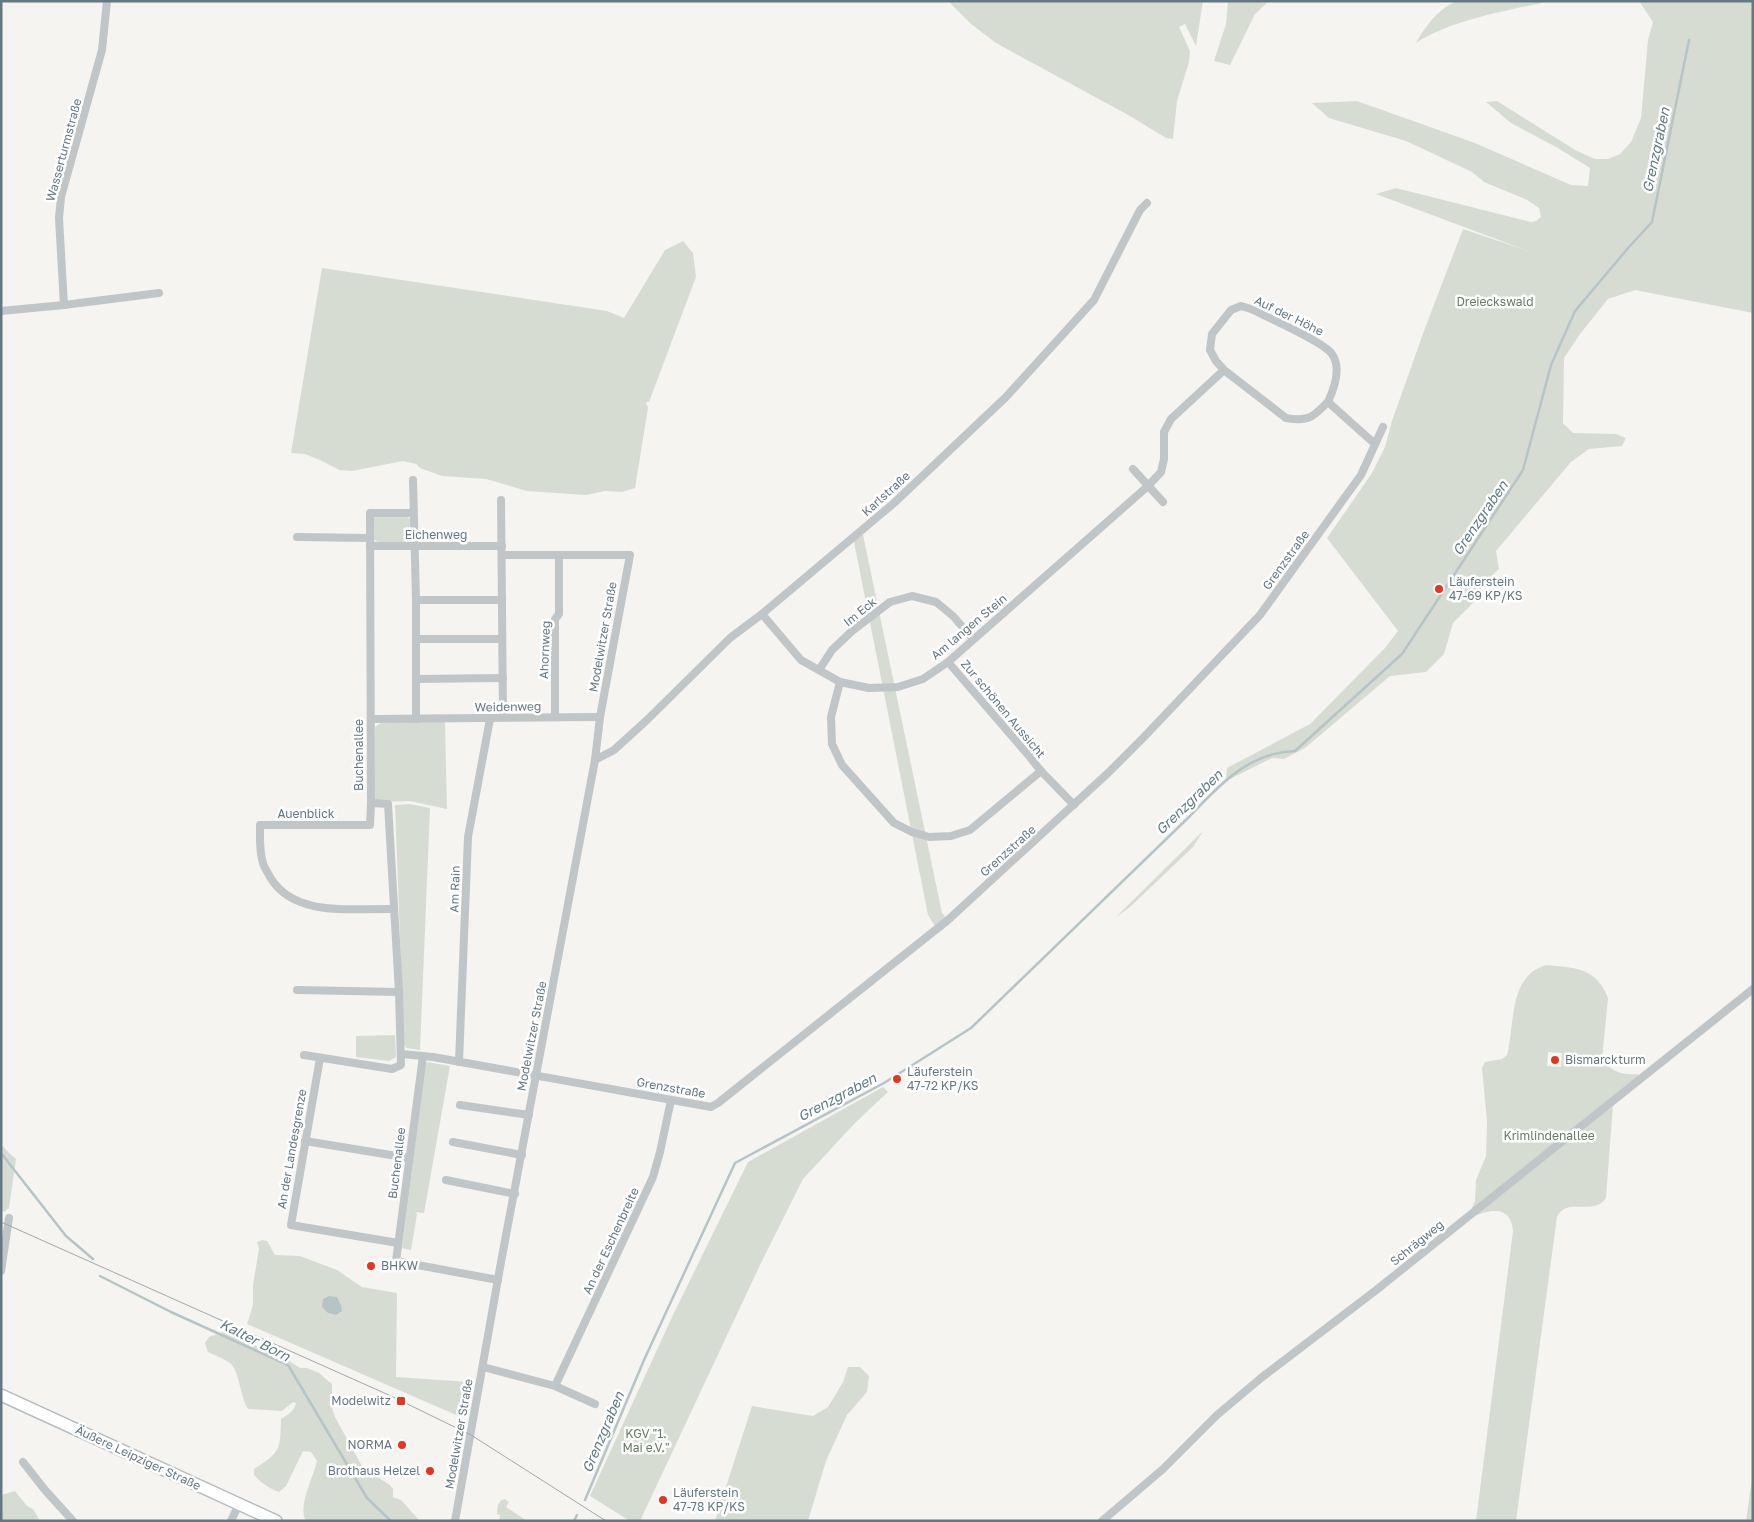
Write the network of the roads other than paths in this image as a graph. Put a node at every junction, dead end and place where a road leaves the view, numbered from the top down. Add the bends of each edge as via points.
1 (107, 1) edge
2 (1147, 204) dead end
3 (159, 293) dead end
4 (64, 305) junction
5 (1, 311) edge
6 (1224, 370) junction
7 (1328, 402) junction
8 (1382, 427) dead end
9 (1375, 444) junction
10 (1133, 469) dead end
11 (413, 480) dead end
12 (1148, 486) junction
13 (501, 500) dead end
14 (1163, 502) dead end
15 (413, 513) junction
16 (297, 537) dead end
17 (370, 538) junction
18 (370, 546) junction
19 (414, 546) junction
20 (502, 546) junction
21 (503, 555) junction
22 (559, 555) junction
23 (416, 600) junction
24 (502, 600) junction
25 (762, 614) junction
26 (416, 639) junction
27 (502, 639) junction
28 (973, 639) junction
29 (948, 662) junction
30 (819, 670) junction
31 (503, 678) junction
32 (416, 679) junction
33 (840, 682) junction
34 (503, 717) junction
35 (555, 717) junction
36 (600, 717) junction
37 (371, 718) junction
38 (490, 718) junction
39 (416, 719) junction
40 (594, 760) junction
41 (1041, 771) junction
42 (371, 803) junction
43 (1074, 805) junction
44 (394, 909) junction
45 (1753, 989) edge
46 (297, 990) dead end
47 (399, 992) junction
48 (402, 1054) junction
49 (304, 1055) dead end
50 (423, 1056) junction
51 (320, 1058) junction
52 (459, 1062) junction
53 (536, 1076) junction
54 (671, 1100) junction
55 (460, 1105) dead end
56 (529, 1115) junction
57 (305, 1140) junction
58 (453, 1142) dead end
59 (522, 1155) junction
60 (409, 1158) junction
61 (446, 1180) dead end
62 (514, 1194) junction
63 (9, 1218) dead end
64 (398, 1243) junction
65 (1, 1270) edge
66 (498, 1280) junction
67 (482, 1367) junction
68 (554, 1386) junction
69 (1, 1395) edge
70 (595, 1404) dead end
71 (23, 1462) dead end
72 (239, 1504) junction
73 (73, 1521) edge
74 (231, 1521) edge
75 (276, 1521) edge
76 (455, 1521) edge
77 (1102, 1521) edge

1 - 4 street, Wasserturmstraße via 102,50 61,197 59,218
2 - 25 street, Karlstraße via 1140,210 1094,300 1006,397 894,503
3 - 4 street
4 - 5 street
6 - 7 street, Auf der Höhe via 1286,418 1311,418
6 - 7 street, Auf der Höhe via 1210,350 1212,334 1231,310 1241,306 1251,309 1321,344 1333,354 1337,374
6 - 12 street, Am langen Stein via 1171,418 1164,432 1161,472
7 - 9 street
8 - 9 street, Grenzstraße
9 - 43 street, Grenzstraße via 1361,475 1260,615
10 - 12 street
11 - 15 street
12 - 14 street
12 - 28 street, Am langen Stein
13 - 20 street
15 - 17 street, Buchenallee via 370,513
15 - 19 street
16 - 17 street
17 - 18 street, Buchenallee
18 - 19 street, Eichenweg
18 - 37 street, Buchenallee
19 - 20 street, Eichenweg
19 - 23 street
20 - 21 street
21 - 22 street
21 - 24 street
22 - 35 street, Ahornweg via 559,614 554,619
22 - 36 street, Modelwitzer Straße via 630,555
23 - 24 street
23 - 26 street
24 - 27 street
25 - 30 street, Am langen Stein via 801,660
25 - 40 street, Karlstraße via 730,638 614,750
26 - 27 street
26 - 32 street
27 - 31 street
28 - 29 street, Am langen Stein
28 - 30 street, Im Eck via 936,602 912,596 890,602 852,631 832,650
29 - 33 street, Am langen Stein via 923,679 898,687 869,688
29 - 41 street, Zur schönen Aussicht
30 - 33 street, Am langen Stein
31 - 32 street
31 - 34 street
32 - 39 street
33 - 41 street, Zur schönen Aussicht via 831,717 832,744 842,765 894,822 912,832 936,837 970,830
34 - 35 street, Weidenweg
34 - 38 street, Weidenweg
35 - 36 street, Weidenweg
36 - 40 street, Modelwitzer Straße
37 - 39 street, Weidenweg
37 - 42 street, Buchenallee
38 - 39 street, Weidenweg
38 - 52 street, Am Rain via 468,837
40 - 53 street, Modelwitzer Straße
41 - 43 street, Zur schönen Aussicht
42 - 44 street, Buchenallee via 388,804
42 - 44 street, Auenblick via 370,825 260,825 263,864 276,886 292,899 319,908
43 - 54 street, Grenzstraße via 948,920 718,1103 710,1107
44 - 47 street, Buchenallee
45 - 77 street, Schrägweg via 1261,1378
46 - 47 street
47 - 48 street, Buchenallee
48 - 50 street
48 - 51 street via 401,1065 392,1069
49 - 51 street
50 - 52 street
50 - 60 street, Buchenallee
51 - 57 street, An der Landesgrenze
52 - 53 street
53 - 54 street, Grenzstraße
53 - 56 street, Modelwitzer Straße
54 - 68 street, An der Eschenbreite via 653,1177
55 - 56 street
56 - 59 street, Modelwitzer Straße
57 - 60 street
57 - 64 street, An der Landesgrenze via 291,1224
58 - 59 street
59 - 62 street, Modelwitzer Straße
60 - 64 street, Buchenallee
61 - 62 street
62 - 66 street, Modelwitzer Straße
63 - 65 street
64 - 66 street via 396,1261
66 - 67 street, Modelwitzer Straße
67 - 68 street
67 - 76 street, Modelwitzer Straße
68 - 70 street
69 - 72 street, Äußere Leipziger Straße
71 - 73 street
72 - 74 street
72 - 75 street, Äußere Leipziger Straße

